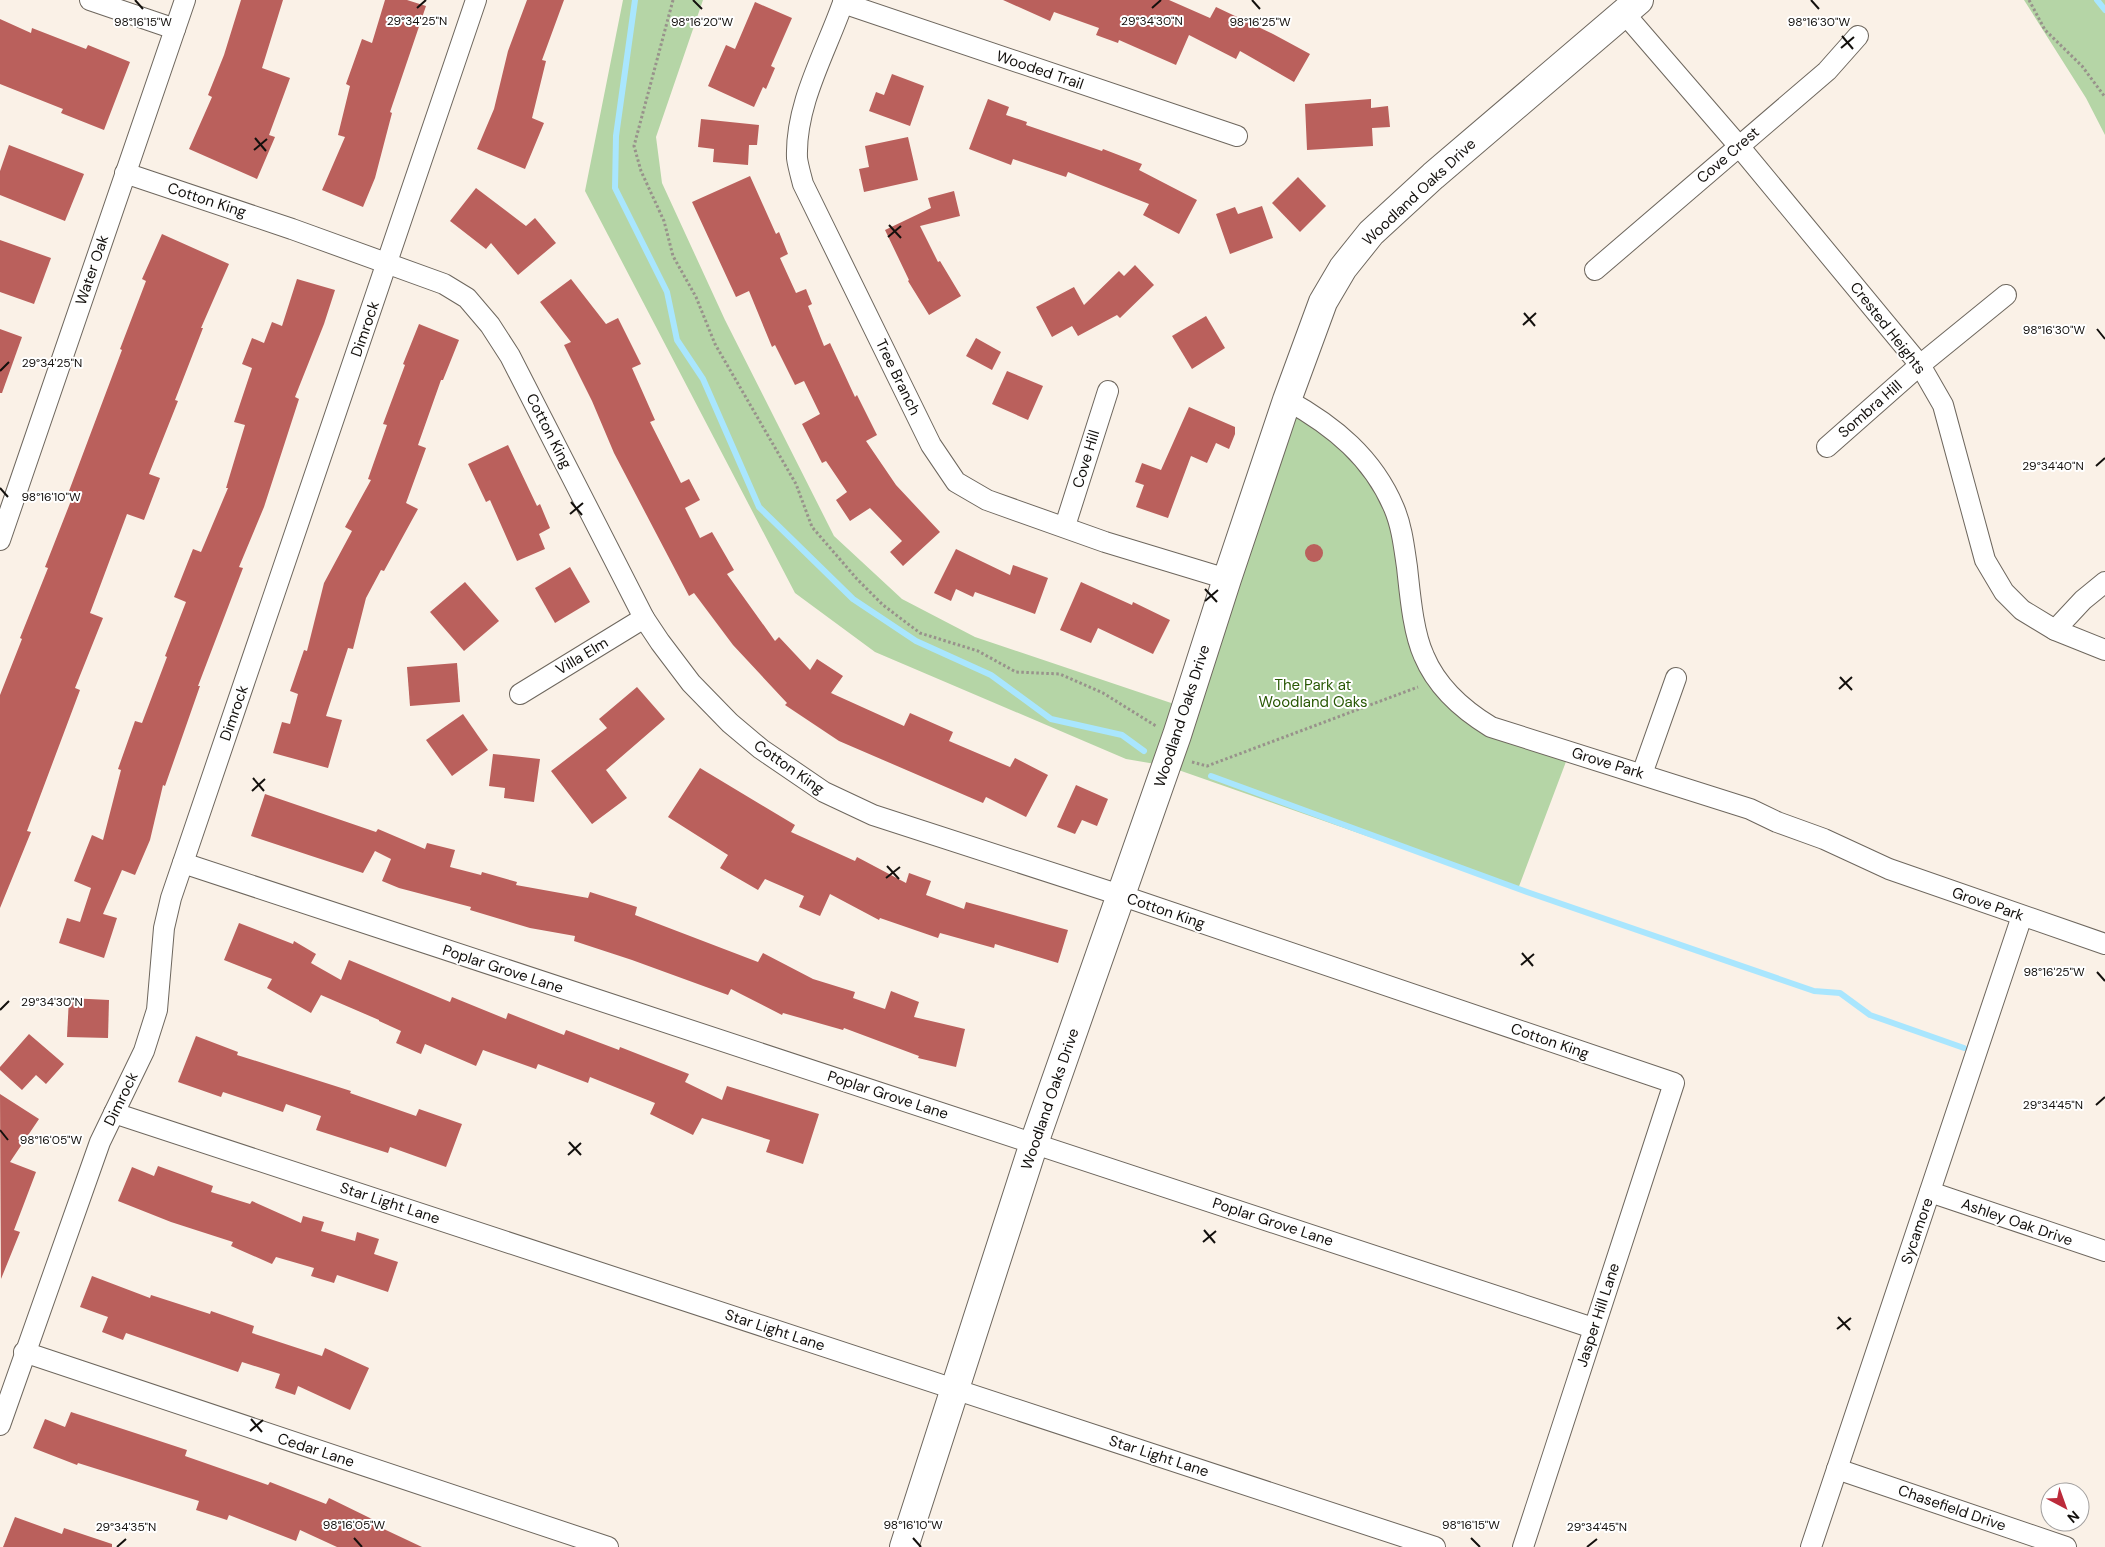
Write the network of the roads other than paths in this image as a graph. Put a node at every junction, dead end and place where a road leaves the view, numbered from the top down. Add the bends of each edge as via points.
1 (90, 0) edge
2 (185, 0) edge
3 (476, 0) edge
4 (844, 2) edge
5 (1632, 6) edge
6 (174, 29) junction
7 (1858, 36) dead end
8 (1237, 136) dead end
9 (1738, 145) junction
10 (126, 173) junction
11 (387, 263) junction
12 (1595, 270) dead end
13 (2006, 295) dead end
14 (1920, 365) junction
15 (1108, 391) dead end
16 (1287, 400) junction
17 (1828, 446) dead end
18 (1065, 526) junction
19 (0, 540) edge
20 (1227, 579) junction
21 (2105, 582) edge
22 (644, 618) junction
23 (2055, 630) junction
24 (2105, 650) edge
25 (1676, 678) dead end
26 (520, 694) dead end
27 (1642, 774) junction
28 (183, 863) junction
29 (1120, 895) junction
30 (2022, 916) junction
31 (2105, 944) edge
32 (1674, 1083) joint
33 (114, 1113) junction
34 (1034, 1143) junction
35 (1930, 1192) junction
36 (2105, 1251) edge
37 (1593, 1328) junction
38 (24, 1352) junction
39 (954, 1389) junction
40 (0, 1425) edge
41 (1837, 1469) junction
42 (608, 1547) edge
43 (904, 1547) edge
44 (1435, 1547) edge
45 (1523, 1547) edge
46 (1811, 1547) edge
47 (2066, 1547) edge

1 - 6 street
2 - 6 street, Water Oak
3 - 11 street, Dimrock
4 - 8 street, Wooded Trail
4 - 18 street, Tree Branch via 810,86 799,133 797,159 803,184 931,445 956,482 987,500
5 - 9 street, Crested Heights
5 - 16 street, Woodland Oaks Drive via 1371,233 1343,268 1323,302
6 - 10 street, Water Oak
7 - 9 street, Cove Crest via 1827,71
9 - 12 street, Cove Crest
9 - 14 street, Crested Heights
10 - 11 street, Cotton King
10 - 19 street, Water Oak
11 - 22 street, Cotton King via 444,284 467,298 490,325 510,356
11 - 28 street, Dimrock
13 - 14 street, Sombra Hill
14 - 17 street, Sombra Hill
14 - 23 street, Crested Heights via 1943,406 1985,560 2004,592 2022,610
15 - 18 street, Cove Hill
16 - 20 street, Woodland Oaks Drive
16 - 27 street, Grove Park via 1313,415 1350,444 1380,478 1402,531 1414,618 1424,656 1444,688 1467,712 1490,726
18 - 20 street, Tree Branch via 1105,542
20 - 29 street, Woodland Oaks Drive
21 - 23 street
22 - 26 street, Villa Elm
22 - 29 street, Cotton King via 691,683 730,723 761,750 824,792 873,815
23 - 24 street, Crested Heights
25 - 27 street
27 - 30 street, Grove Park via 1750,809 1889,869
28 - 33 street, Dimrock via 164,928 157,1010 144,1051
28 - 34 street, Poplar Grove Lane
29 - 32 street, Cotton King
29 - 34 street, Woodland Oaks Drive
30 - 31 street, Grove Park
30 - 35 street, Sycamore
32 - 37 street, Jasper Hill Lane
33 - 38 street, Dimrock via 100,1142
33 - 39 street, Star Light Lane
34 - 37 street, Poplar Grove Lane
34 - 39 street, Woodland Oaks Drive
35 - 36 street, Ashley Oak Drive
35 - 41 street, Sycamore
37 - 45 street, Jasper Hill Lane
38 - 40 street, Dimrock
38 - 42 street, Cedar Lane
39 - 43 street, Woodland Oaks Drive
39 - 44 street, Star Light Lane
41 - 46 street, Sycamore
41 - 47 street, Chasefield Drive

